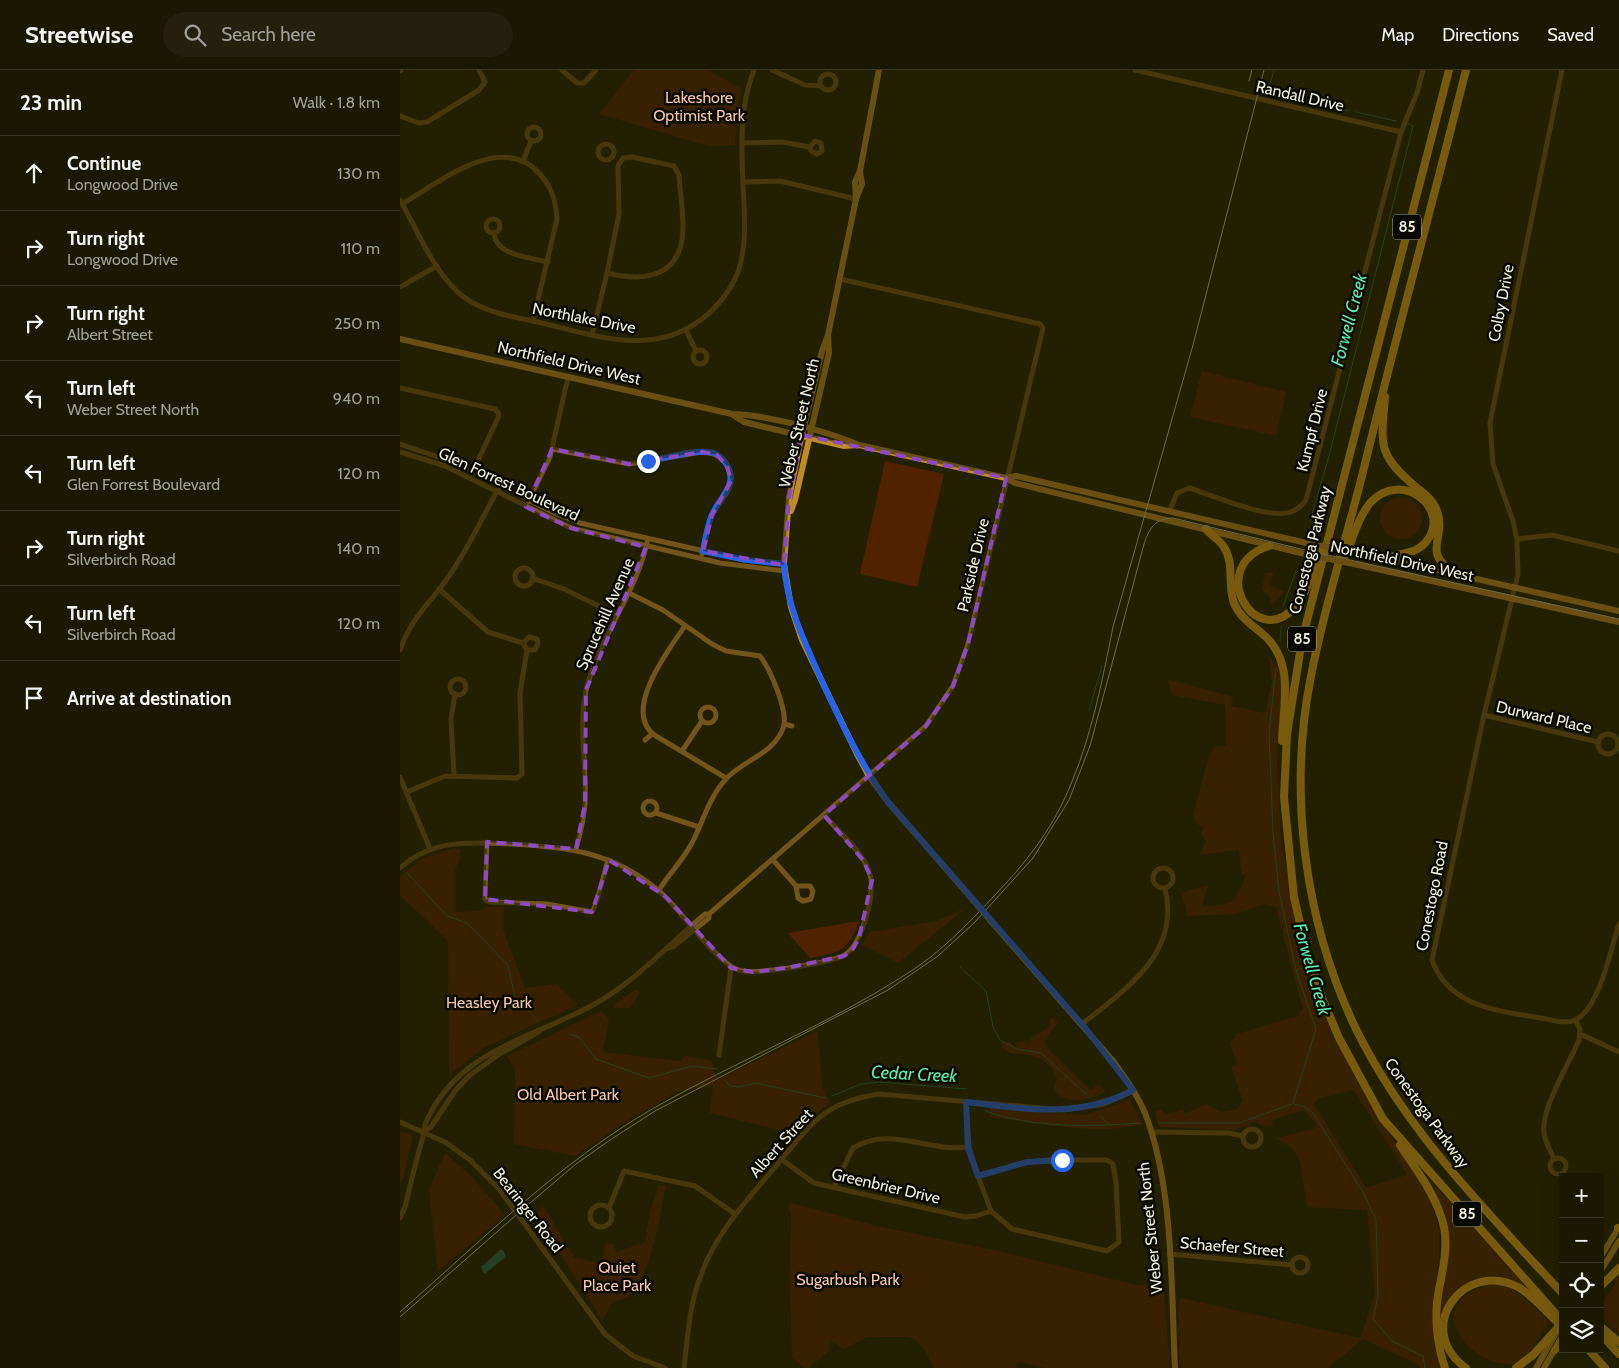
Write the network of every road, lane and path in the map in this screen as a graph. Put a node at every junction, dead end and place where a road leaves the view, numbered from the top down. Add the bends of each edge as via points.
1 (479, 70) edge
2 (562, 70) edge
3 (596, 70) edge
4 (754, 70) edge
5 (772, 70) edge
6 (879, 70) edge
7 (1136, 70) edge
8 (1423, 70) edge
9 (1449, 70) edge
10 (1466, 70) edge
11 (1562, 70) edge
12 (822, 86) dead end
13 (400, 116) edge
14 (1401, 132) junction
15 (531, 141) dead end
16 (742, 143) junction
17 (810, 147) dead end
18 (614, 156) dead end
19 (523, 161) junction
20 (620, 161) junction
21 (743, 182) junction
22 (856, 199) junction
23 (401, 202) edge
24 (494, 233) dead end
25 (548, 262) junction
26 (437, 266) junction
27 (607, 273) junction
28 (840, 278) junction
29 (400, 287) edge
30 (533, 321) junction
31 (686, 330) junction
32 (592, 335) junction
33 (828, 336) junction
34 (400, 339) edge
35 (696, 350) dead end
36 (1386, 373) junction
37 (568, 377) junction
38 (400, 388) edge
39 (813, 430) junction
40 (803, 432) junction
41 (811, 438) junction
42 (400, 444) edge
43 (859, 445) junction
44 (552, 449) junction
45 (400, 452) edge
46 (459, 464) junction
47 (456, 471) junction
48 (473, 471) junction
49 (470, 478) junction
50 (1006, 478) junction
51 (500, 485) junction
52 (1076, 490) junction
53 (496, 492) junction
54 (530, 500) junction
55 (1080, 500) junction
56 (1134, 502) junction
57 (1336, 503) junction
58 (526, 507) junction
59 (1170, 510) junction
60 (1132, 513) junction
61 (789, 514) junction
62 (1206, 529) junction
63 (648, 539) junction
64 (1517, 539) junction
65 (1268, 546) junction
66 (646, 547) junction
67 (703, 551) junction
68 (1619, 551) edge
69 (1388, 558) junction
70 (701, 559) junction
71 (785, 568) junction
72 (1453, 572) junction
73 (532, 578) dead end
74 (1515, 586) junction
75 (439, 589) junction
76 (629, 593) junction
77 (1512, 598) junction
78 (1328, 602) junction
79 (1619, 611) edge
80 (618, 615) junction
81 (1619, 622) edge
82 (685, 626) junction
83 (523, 643) junction
84 (400, 650) edge
85 (527, 650) junction
86 (455, 694) dead end
87 (1484, 715) junction
88 (702, 721) dead end
89 (784, 724) junction
90 (792, 726) dead end
91 (652, 734) junction
92 (645, 740) dead end
93 (1598, 742) junction
94 (682, 751) junction
95 (454, 775) junction
96 (869, 776) junction
97 (400, 777) edge
98 (1285, 777) junction
99 (726, 778) junction
100 (406, 792) junction
101 (656, 813) dead end
102 (824, 815) junction
103 (699, 826) junction
104 (488, 842) junction
105 (430, 849) junction
106 (576, 849) junction
107 (608, 860) junction
108 (772, 860) junction
109 (400, 868) edge
110 (796, 886) dead end
111 (1165, 888) junction
112 (659, 890) junction
113 (1619, 924) edge
114 (694, 927) junction
115 (731, 968) junction
116 (1576, 1020) junction
117 (1082, 1024) junction
118 (1580, 1034) junction
119 (1619, 1052) edge
120 (719, 1055) dead end
121 (1133, 1090) junction
122 (966, 1102) junction
123 (1383, 1119) junction
124 (400, 1122) edge
125 (424, 1131) junction
126 (1151, 1132) junction
127 (1243, 1136) dead end
128 (968, 1148) junction
129 (782, 1159) junction
130 (1554, 1159) dead end
131 (978, 1176) junction
132 (834, 1187) junction
133 (609, 1208) junction
134 (991, 1211) junction
135 (735, 1214) junction
136 (400, 1218) edge
137 (1619, 1228) edge
138 (1619, 1241) edge
139 (1604, 1252) edge
140 (1169, 1254) junction
141 (1292, 1265) dead end
142 (1604, 1265) edge
143 (1619, 1268) edge
144 (1604, 1283) edge
145 (1559, 1290) edge
146 (1549, 1311) junction
147 (1559, 1319) edge
148 (1559, 1323) edge
149 (1559, 1326) edge
150 (1559, 1329) edge
151 (1604, 1329) edge
152 (1604, 1337) edge
153 (1619, 1342) edge
154 (1559, 1344) edge
155 (1555, 1350) joint
156 (1589, 1353) edge
157 (1591, 1353) edge
158 (1619, 1354) edge
159 (1594, 1356) junction
160 (665, 1368) edge
161 (684, 1368) edge
162 (1175, 1368) edge
163 (1445, 1368) edge
164 (1466, 1368) edge
165 (1516, 1368) edge
166 (1536, 1368) edge
167 (1544, 1368) edge
168 (1605, 1368) edge

1 - 13 street via 484,77 479,90 427,122 419,123
2 - 3 street via 577,83 584,83
4 - 16 street, Northlake Drive via 746,98
5 - 12 street via 805,85
6 - 22 main road, Weber Street North via 860,171 862,184
7 - 14 street, Randall Drive
8 - 14 street, Kumpf Drive
9 - 57 highway, Conestoga Parkway / 85
10 - 36 highway, Conestoga Parkway / 85
11 - 64 street, Colby Drive via 1490,423 1493,464
14 - 59 street, Kumpf Drive via 1306,500 1286,514 1232,504 1189,488 1177,493
15 - 19 street
16 - 17 street via 781,142
16 - 21 street, Northlake Drive
18 - 20 street
19 - 23 street via 488,158
19 - 25 street via 547,182 556,204 557,219
20 - 27 street via 619,214
20 - 27 street via 632,158 670,164 676,168 682,238 675,258 650,276 629,278
21 - 22 street via 780,181
21 - 31 street, Northlake Drive via 744,236 737,273 721,301
22 - 28 main road, Weber Street North
23 - 26 street, Northlake Drive
24 - 25 street via 497,245 505,250
25 - 30 street
26 - 29 street
26 - 30 street, Northlake Drive via 452,286 476,304 494,312
27 - 32 street
28 - 33 main road, Weber Street North
28 - 50 street, Parkside Drive via 1040,324 1043,328 1037,360
30 - 32 street, Northlake Drive
31 - 32 street, Northlake Drive via 641,342
31 - 35 street
33 - 39 main road, Weber Street North via 829,353
33 - 40 main road, Weber Street North
34 - 37 main road, Northfield Drive West
36 - 72 highway via 1382,431 1387,458 1395,470 1434,504 1439,521 1436,555
36 - 78 highway, Conestoga Parkway / 85
37 - 40 main road, Northfield Drive West via 732,414 744,422
37 - 44 street
38 - 48 street via 495,408 498,418
39 - 40 main road, Northfield Drive West
39 - 41 main road, Weber Street North
39 - 43 main road, Northfield Drive West
40 - 41 main road, Northfield Drive West
40 - 61 main road, Weber Street North via 789,498
41 - 43 main road, Northfield Drive West via 844,446
41 - 61 main road, Weber Street North
42 - 46 street, Glen Forrest Boulevard
43 - 50 main road, Northfield Drive West
44 - 54 street
44 - 67 street via 628,464 702,452 717,454 727,466 731,481 712,515
45 - 47 street, Glen Forrest Boulevard
46 - 47 street
46 - 48 street, Glen Forrest Boulevard
47 - 49 street, Glen Forrest Boulevard
48 - 49 street
48 - 51 street, Glen Forrest Boulevard
49 - 53 street, Glen Forrest Boulevard
50 - 52 main road, Northfield Drive West via 1016,476
50 - 55 main road, Northfield Drive West
50 - 96 street, Parkside Drive via 968,644 953,686 926,726
51 - 53 street
51 - 54 street, Glen Forrest Boulevard
52 - 55 main road
52 - 56 main road, Northfield Drive West
53 - 58 street, Glen Forrest Boulevard
53 - 75 street via 472,538
54 - 58 street
54 - 63 street, Glen Forrest Boulevard via 580,523
55 - 60 main road, Northfield Drive West
56 - 59 main road, Northfield Drive West
56 - 60 main road
57 - 65 highway via 1301,600 1290,612 1272,619 1259,617 1248,610 1238,592 1238,580 1247,560
57 - 98 highway, Conestoga Parkway / 85 via 1300,648 1291,699
58 - 66 street, Glen Forrest Boulevard via 571,528
59 - 69 main road, Northfield Drive West, bridge via 1311,544
60 - 62 main road, Northfield Drive West
61 - 71 main road, Weber Street North
62 - 65 main road, Northfield Drive West
62 - 98 highway via 1227,553 1234,605 1278,651 1284,666 1281,758
63 - 66 street, Sprucehill Avenue
63 - 67 street, Glen Forrest Boulevard
64 - 68 street via 1552,535
64 - 74 street, Colby Drive
65 - 77 main road, Northfield Drive West, bridge
66 - 70 street, Glen Forrest Boulevard
66 - 76 street, Sprucehill Avenue
67 - 70 street
67 - 71 street, Glen Forrest Boulevard
69 - 72 main road, Northfield Drive West
69 - 78 highway via 1408,554 1418,548 1432,530 1433,519 1428,506 1419,496 1405,489 1386,491 1369,505 1358,523
70 - 71 street, Glen Forrest Boulevard via 746,568
71 - 96 main road, Weber Street North via 791,607 802,640
72 - 74 main road, Northfield Drive West
73 - 80 street via 564,589
74 - 77 street, Colby Drive
74 - 79 main road, Northfield Drive West
75 - 83 street via 488,632
75 - 84 street via 417,614
76 - 80 street, Sprucehill Avenue
76 - 82 street via 663,610
77 - 81 main road, Northfield Drive West
77 - 87 street, Conestogo Road
78 - 145 highway, Conestoga Parkway / 85 via 1310,680 1301,774 1303,836 1321,934 1354,1024 1400,1105 1448,1168
80 - 106 street, Sprucehill Avenue via 594,664 584,704 585,803
82 - 89 street via 724,650 761,658 779,696
82 - 91 street via 643,700
83 - 85 street
83 - 85 street via 529,637 537,639 536,650
85 - 95 street via 520,693 522,774 517,778
86 - 95 street via 451,720
87 - 93 street, Durward Place
87 - 116 street, Conestogo Road via 1432,960 1443,984 1465,1000 1556,1021
88 - 94 street
89 - 90 street
89 - 99 street via 773,744
91 - 92 street
91 - 94 street
93 - 93 street, Durward Place via 1599,749 1605,754 1617,748 1617,741 1609,734
94 - 99 street
95 - 100 street via 440,777
96 - 102 street, Parkside Drive
96 - 117 main road, Weber Street North, bridge via 888,802
97 - 100 street
98 - 123 highway, Conestoga Parkway / 85 via 1287,843 1305,945 1339,1038
99 - 103 street
100 - 105 street
101 - 103 street
102 - 108 street, Parkside Drive
102 - 115 street via 863,860 872,880 859,938 853,949 844,956 786,968 753,972
103 - 112 street via 688,850
104 - 105 street via 453,842
104 - 106 street
104 - 107 street via 485,899 489,902 547,904 592,912 596,908
105 - 109 street
106 - 107 street
107 - 112 street
108 - 110 street
108 - 114 street, Parkside Drive via 709,914 705,914
111 - 111 street via 1172,884 1174,877 1170,870 1160,869 1154,874 1154,881 1158,887
111 - 117 street via 1169,918 1160,948 1122,990
112 - 114 street
113 - 116 street via 1595,999
114 - 115 street
114 - 125 street, Parkside Drive via 628,982 594,1005 499,1047 461,1074 430,1113
115 - 120 street
116 - 118 street
117 - 121 main road, Weber Street North
118 - 119 street
118 - 130 street via 1544,1123 1544,1137
121 - 122 street, Albert Street via 1104,1104 1083,1109
121 - 126 main road, Weber Street North
122 - 128 street
122 - 129 street, Albert Street via 896,1095 859,1097 834,1107 816,1120
123 - 146 highway, Conestoga Parkway / 85
123 - 163 highway via 1437,1204 1444,1228 1445,1256 1437,1303 1437,1330
124 - 125 street, Bearinger Road
125 - 136 street, Parkside Drive
125 - 160 street, Bearinger Road via 458,1150 499,1189 614,1344 633,1356
126 - 127 street
126 - 140 main road, Weber Street North via 1161,1168
128 - 131 street
128 - 132 street via 947,1149 904,1139 877,1139 853,1148
129 - 132 street, Greenbrier Drive via 814,1183
129 - 135 street, Albert Street
131 - 134 street
131 - 134 street via 1034,1162 1106,1160 1113,1164 1120,1237 1116,1247 1107,1251 1012,1229
132 - 134 street, Greenbrier Drive via 965,1217
133 - 133 street via 603,1205 594,1208 590,1214 592,1223 600,1228 610,1224 613,1218
133 - 135 street via 624,1171 695,1186
135 - 161 street, Albert Street via 714,1246 700,1277 690,1316
137 - 139 main road
138 - 142 main road
140 - 141 street, Schaefer Street
140 - 162 main road, Weber Street North
143 - 144 highway
146 - 147 highway, Conestoga Parkway / 85
146 - 148 highway, bridge
146 - 164 highway via 1518,1287 1497,1280 1477,1282 1460,1291 1447,1308 1442,1326 1446,1344
149 - 165 highway
150 - 166 main road
151 - 153 highway
152 - 158 highway
154 - 155 highway
155 - 167 main road
156 - 159 highway
157 - 159 highway
159 - 168 highway

